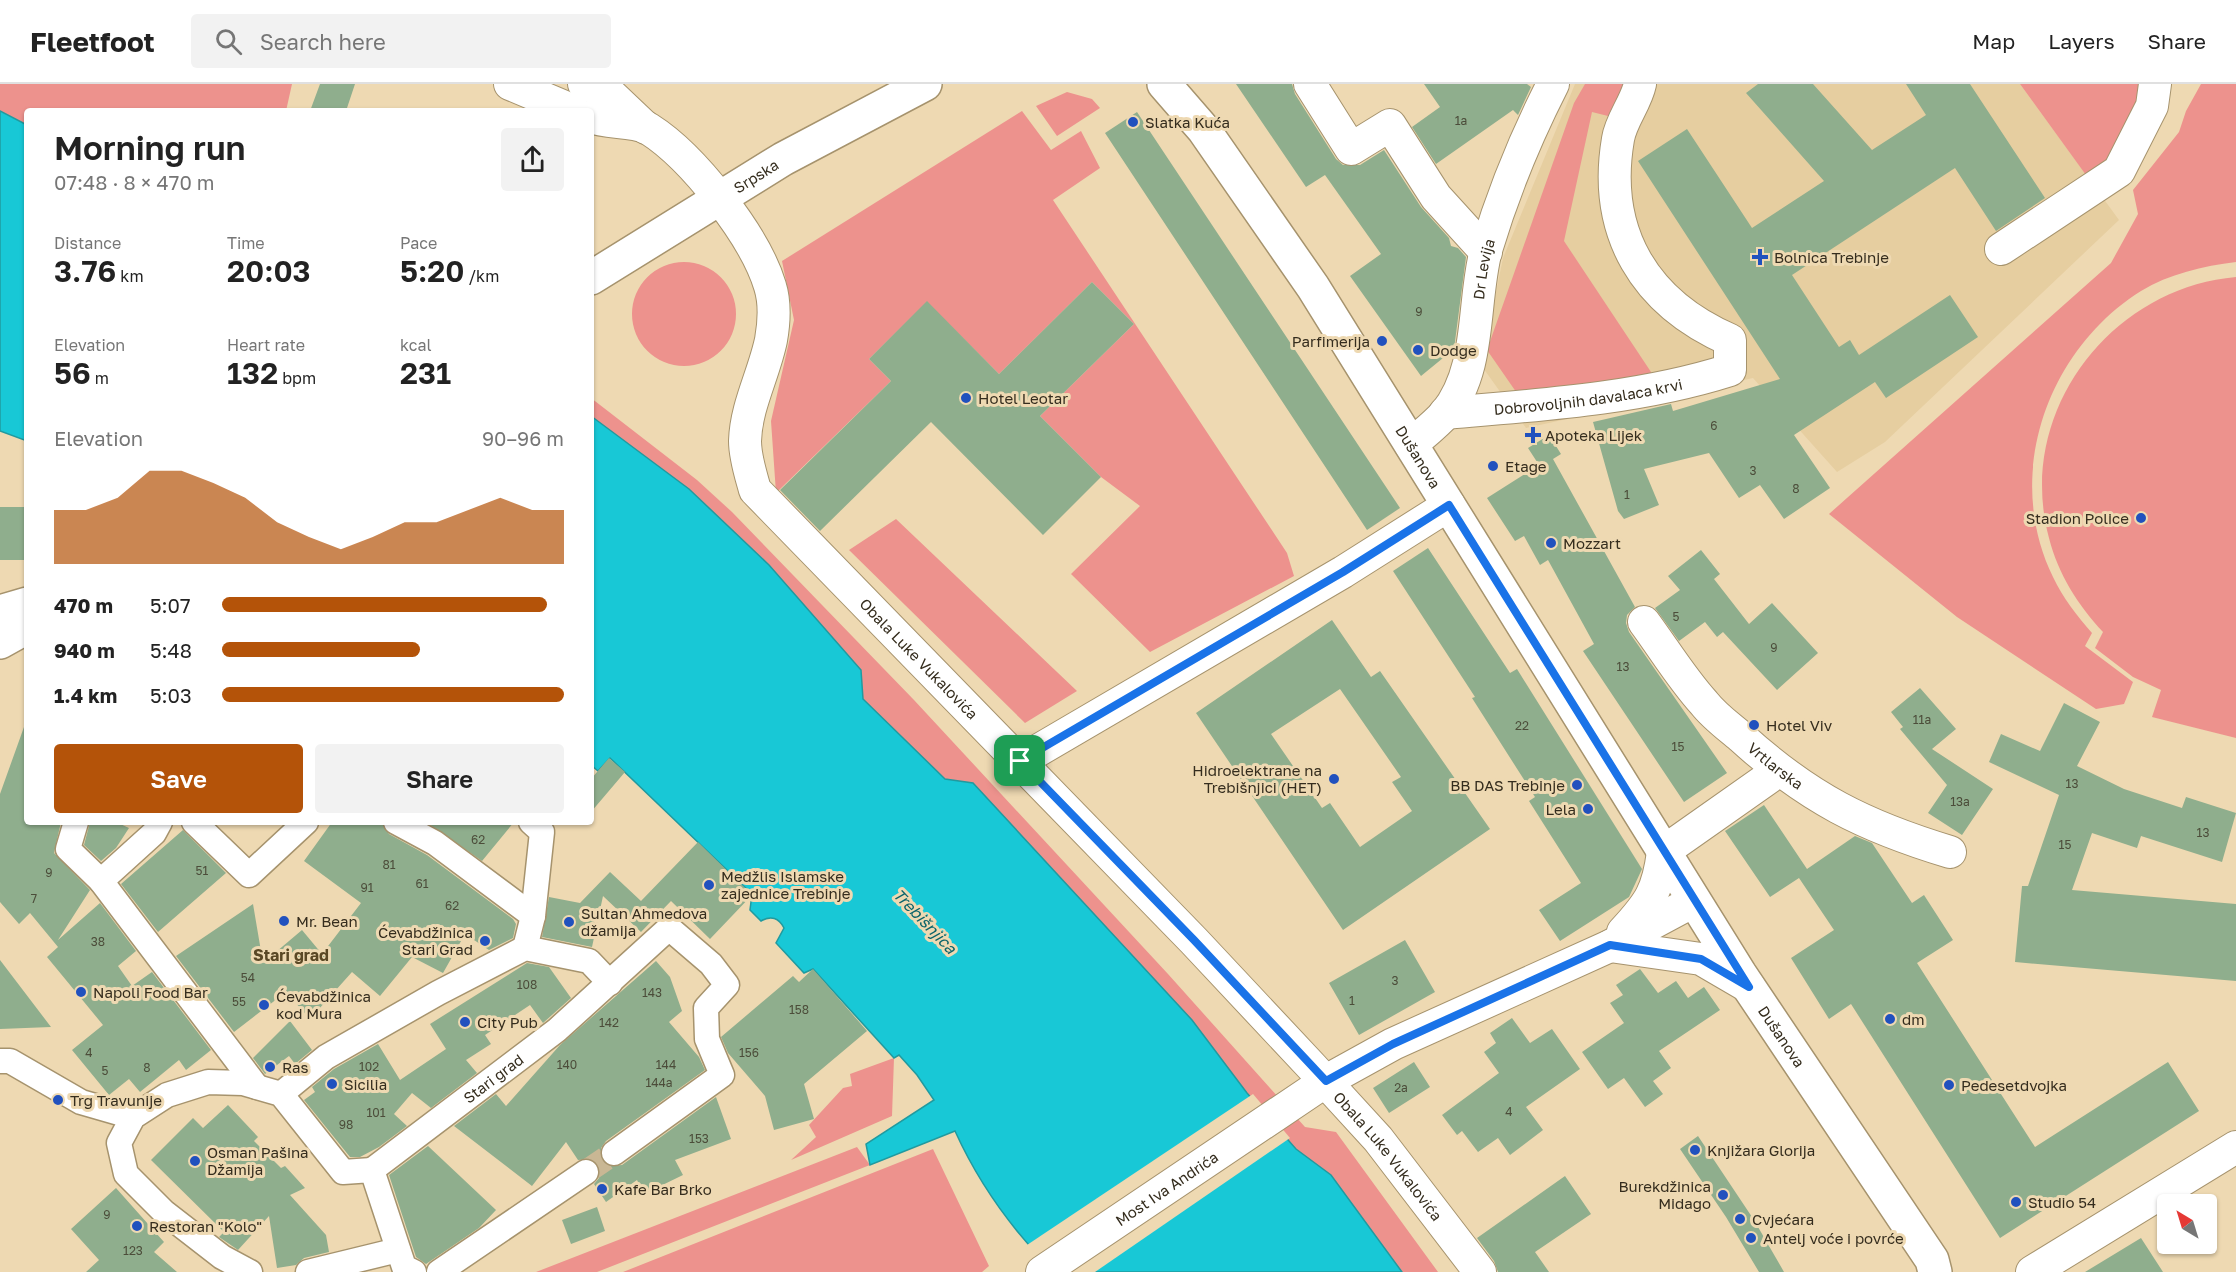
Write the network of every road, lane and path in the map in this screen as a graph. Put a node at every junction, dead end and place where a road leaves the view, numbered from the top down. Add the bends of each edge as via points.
1 (510, 84) edge
2 (925, 84) edge
3 (1164, 84) edge
4 (1177, 84) edge
5 (1310, 84) edge
6 (1553, 84) edge
7 (1640, 84) edge
8 (2155, 84) edge
9 (597, 102) edge
10 (1221, 154) junction
11 (720, 200) junction
12 (2001, 249) dead end
13 (1486, 252) junction
14 (594, 276) edge
15 (1445, 413) junction
16 (1411, 445) junction
17 (1449, 505) junction
18 (24, 605) edge
19 (0, 612) edge
20 (1644, 622) dead end
21 (24, 629) edge
22 (0, 642) edge
23 (1020, 761) junction
24 (1778, 771) junction
25 (75, 825) edge
26 (158, 825) edge
27 (197, 825) edge
28 (303, 825) edge
29 (402, 825) edge
30 (534, 825) edge
31 (1664, 852) junction
32 (1950, 852) dead end
33 (101, 881) junction
34 (1694, 901) junction
35 (533, 916) junction
36 (1610, 945) junction
37 (525, 948) junction
38 (610, 983) junction
39 (1749, 987) junction
40 (0, 1061) edge
41 (1326, 1081) junction
42 (257, 1087) junction
43 (281, 1094) junction
44 (133, 1117) junction
45 (2236, 1147) edge
46 (614, 1153) tunnel mouth
47 (372, 1170) junction
48 (586, 1172) tunnel mouth
49 (399, 1250) junction
50 (1939, 1268) edge
51 (250, 1272) edge
52 (308, 1272) edge
53 (414, 1272) edge
54 (439, 1272) edge
55 (1042, 1272) edge
56 (1480, 1272) edge
57 (2031, 1272) edge

1 - 9 street
2 - 11 street, Srpska via 783,159
3 - 10 street, Dušanova
4 - 10 street
5 - 13 street via 1351,149 1390,125 1436,197
6 - 13 street, Dr Levija via 1521,151
7 - 15 street, Dobrovoljnih davalaca krvi via 1618,138 1614,196 1623,233 1648,281 1672,307 1730,340 1730,370 1689,383 1542,405
8 - 12 street via 2152,106 2119,171
9 - 11 street, Obala Luke Vukalovića via 646,128 692,166
10 - 16 street, Dušanova via 1313,287
11 - 14 street, Srpska
11 - 23 street, Obala Luke Vukalovića via 760,260 771,289 771,340 748,414 745,442 755,490
13 - 15 street, Dr Levija via 1477,322 1465,373
15 - 16 street, Dr Levija
16 - 17 street, Dušanova
17 - 23 street via 1343,572
17 - 31 street, Dušanova
18 - 19 street
20 - 24 street, Vrtlarska via 1704,704
21 - 22 street
23 - 41 street, Obala Luke Vukalovića
24 - 31 street
24 - 32 street, Vrtlarska via 1860,820
25 - 33 street via 68,849
26 - 33 street
27 - 28 street via 249,875
29 - 35 street via 435,843
30 - 35 street via 542,832
31 - 34 street, Dušanova
31 - 36 street via 1656,891
33 - 42 street
34 - 36 street, Most Iva Andrića
34 - 39 street, Dušanova
35 - 37 street
36 - 39 street via 1701,959
36 - 41 street, Most Iva Andrića via 1393,1044
37 - 38 street via 589,962
37 - 43 street via 326,1057
38 - 46 street, Stari grad via 669,928 711,964 727,985 706,1008 707,1039 723,1075
38 - 47 street, Stari grad via 558,1030
39 - 50 street, Dušanova
40 - 44 street via 10,1061 81,1102
41 - 55 street, Most Iva Andrića
41 - 56 street, Obala Luke Vukalovića via 1378,1139
42 - 43 street
42 - 44 street via 208,1083 167,1095
43 - 47 street via 344,1172
44 - 51 street via 119,1143 126,1174 164,1212 222,1257
45 - 57 street
47 - 49 street
48 - 54 street
49 - 52 street
49 - 53 street via 404,1267

